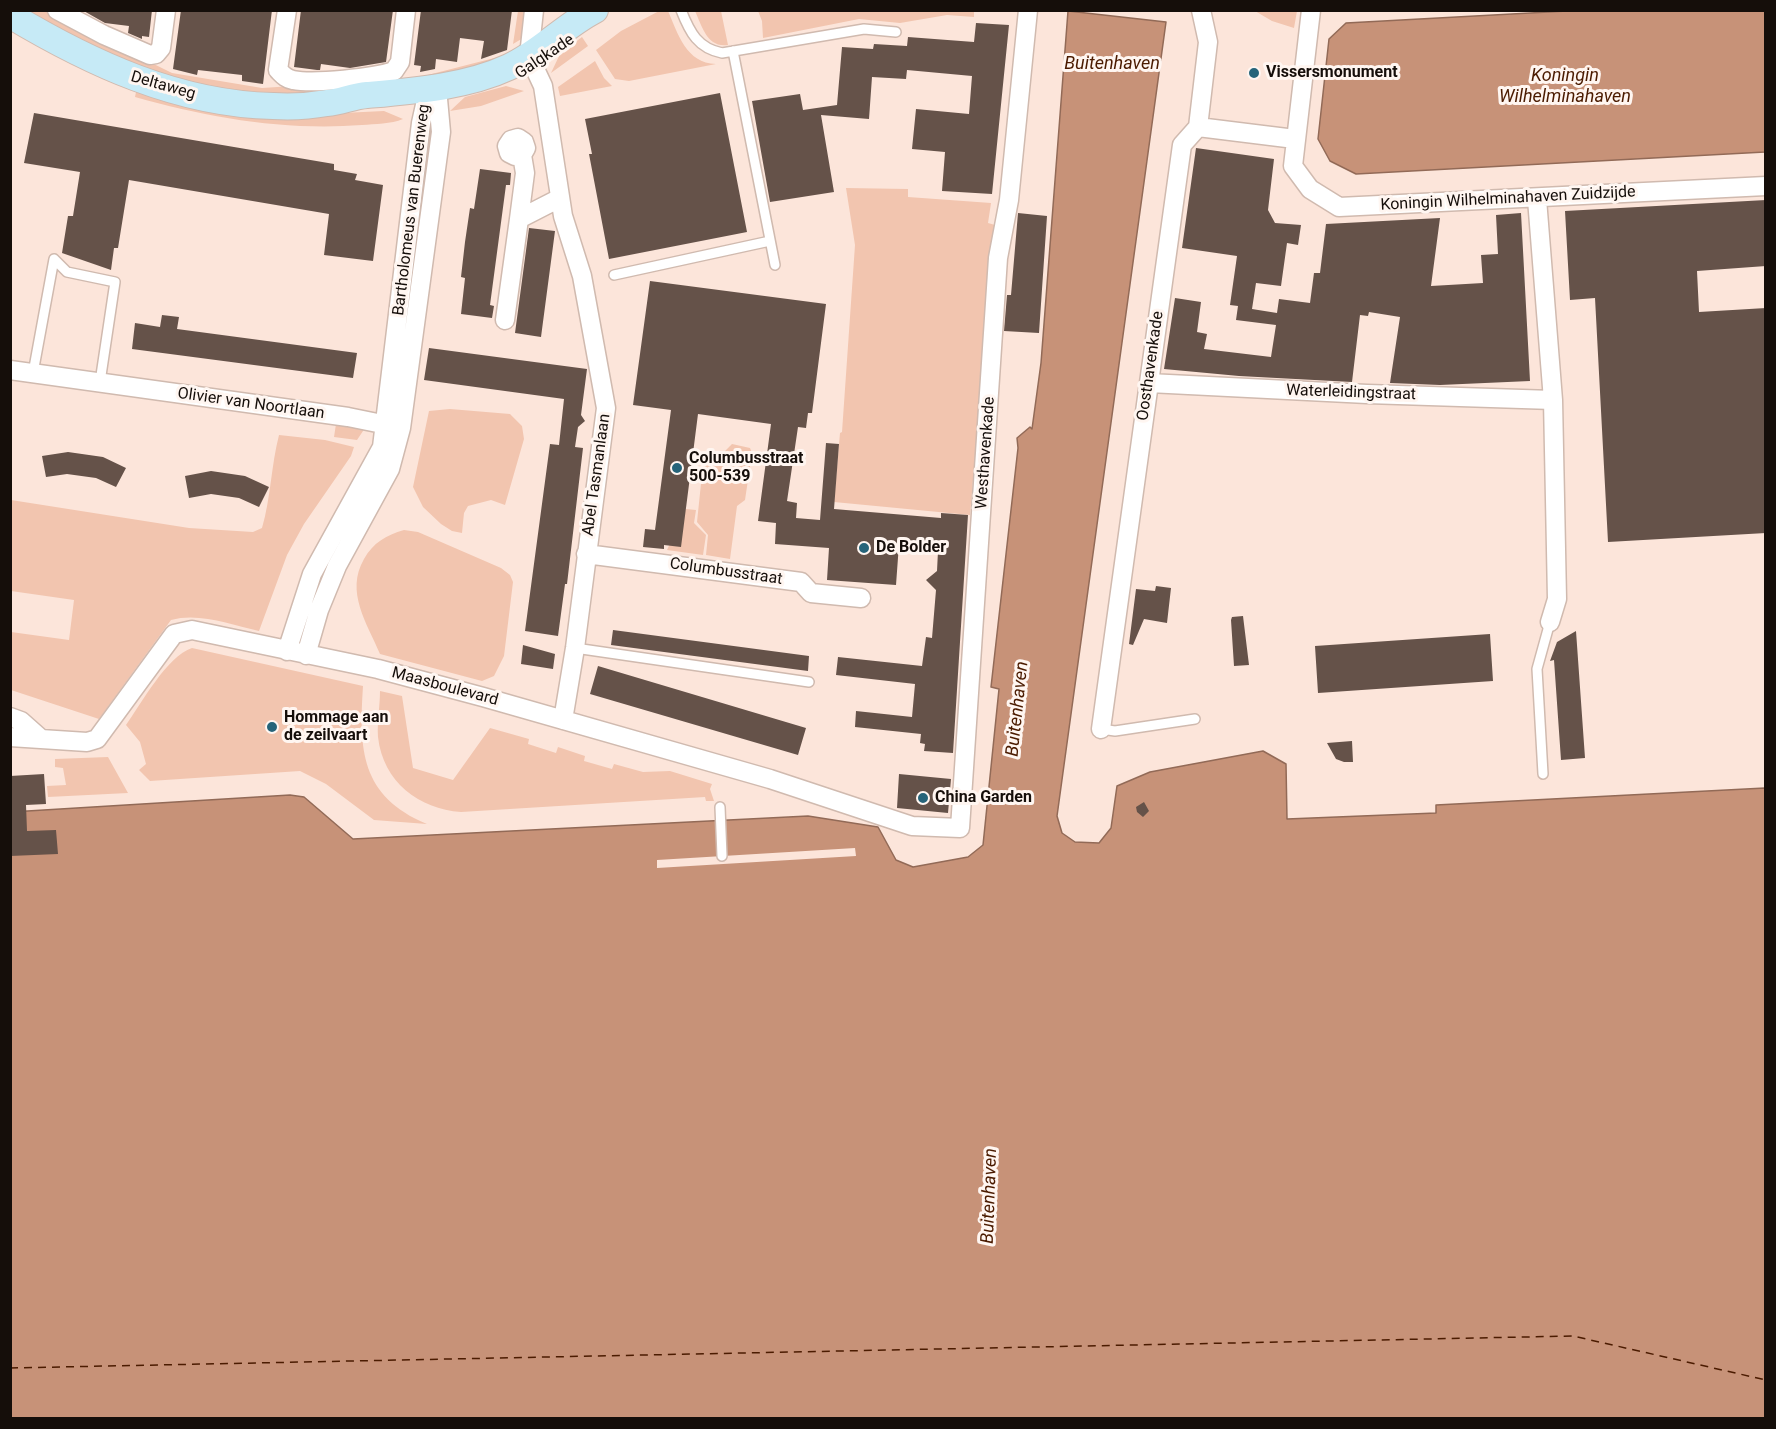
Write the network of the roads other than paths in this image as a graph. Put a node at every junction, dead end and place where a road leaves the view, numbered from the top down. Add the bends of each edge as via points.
1 (57, 10) edge
2 (166, 10) edge
3 (286, 10) edge
4 (406, 10) edge
5 (534, 10) edge
6 (596, 10) edge
7 (609, 10) edge
8 (681, 10) edge
9 (1028, 10) edge
10 (1201, 10) edge
11 (1311, 10) edge
12 (10, 15) edge
13 (896, 32) dead end
14 (733, 51) junction
15 (531, 62) junction
16 (431, 96) junction
17 (1198, 127) junction
18 (1294, 139) junction
19 (522, 154) dead end
20 (1766, 186) edge
21 (560, 198) junction
22 (1537, 199) junction
23 (519, 219) junction
24 (770, 241) junction
25 (775, 265) dead end
26 (614, 275) dead end
27 (506, 321) dead end
28 (10, 370) edge
29 (33, 373) junction
30 (100, 382) junction
31 (1149, 383) junction
32 (1553, 400) junction
33 (393, 426) junction
34 (586, 554) junction
35 (861, 598) dead end
36 (1550, 622) joint
37 (575, 648) junction
38 (287, 651) junction
39 (306, 655) junction
40 (809, 682) dead end
41 (10, 717) edge
42 (1195, 719) dead end
43 (563, 720) junction
44 (1101, 729) joint
45 (10, 737) edge
46 (39, 737) junction
47 (1543, 774) dead end
48 (720, 807) dead end
49 (892, 819) joint
50 (722, 856) dead end

1 - 2 street via 140,53 156,54 161,48
3 - 4 street via 278,70 294,80 394,71 400,62
5 - 15 street
6 - 15 main road, Galgkade via 576,21
7 - 15 main road, Galgkade via 602,20
8 - 14 lane via 697,43 708,50
9 - 49 street, Westhavenkade via 1009,200 999,258 960,828 912,826
10 - 17 street, Oosthavenkade via 1208,42
11 - 18 street, Koningin Wilhelminahaven Zuidzijde
12 - 16 main road, Deltaweg via 122,74 222,102 273,106 329,103 351,96
13 - 14 lane via 864,29
14 - 24 lane
15 - 16 main road, Galgkade
15 - 21 street, Abel Tasmanlaan via 543,86
16 - 33 street, Bartholomeus van Buerenweg
17 - 18 street
17 - 31 street, Oosthavenkade via 1182,145
18 - 22 street, Koningin Wilhelminahaven Zuidzijde via 1293,166 1311,189 1339,207
19 - 23 street via 525,172
20 - 22 street, Koningin Wilhelminahaven Zuidzijde
21 - 23 street
21 - 34 street, Abel Tasmanlaan via 582,276 606,408
22 - 32 street
23 - 27 street
24 - 25 lane
24 - 26 lane
28 - 29 street, Olivier van Noortlaan
29 - 30 street, Olivier van Noortlaan
29 - 30 lane via 54,259 67,272 115,282
30 - 33 street, Olivier van Noortlaan
31 - 32 street, Waterleidingstraat
31 - 44 street, Oosthavenkade
32 - 36 street via 1557,599
33 - 38 street, Bartholomeus van Buerenweg via 312,574
33 - 39 street, Bartholomeus van Buerenweg via 390,469 337,566
34 - 35 street, Columbusstraat via 801,582 811,593
34 - 37 street, Abel Tasmanlaan
36 - 47 lane via 1537,669
37 - 40 lane
37 - 43 street, Abel Tasmanlaan
38 - 39 street, Maasboulevard
38 - 46 street, Maasboulevard via 192,630 174,634 97,739 87,742
39 - 43 street, Maasboulevard via 378,669
41 - 46 street
42 - 44 lane via 1115,731
43 - 49 street, Maasboulevard via 780,782
45 - 46 street, Maasboulevard
48 - 50 lane

